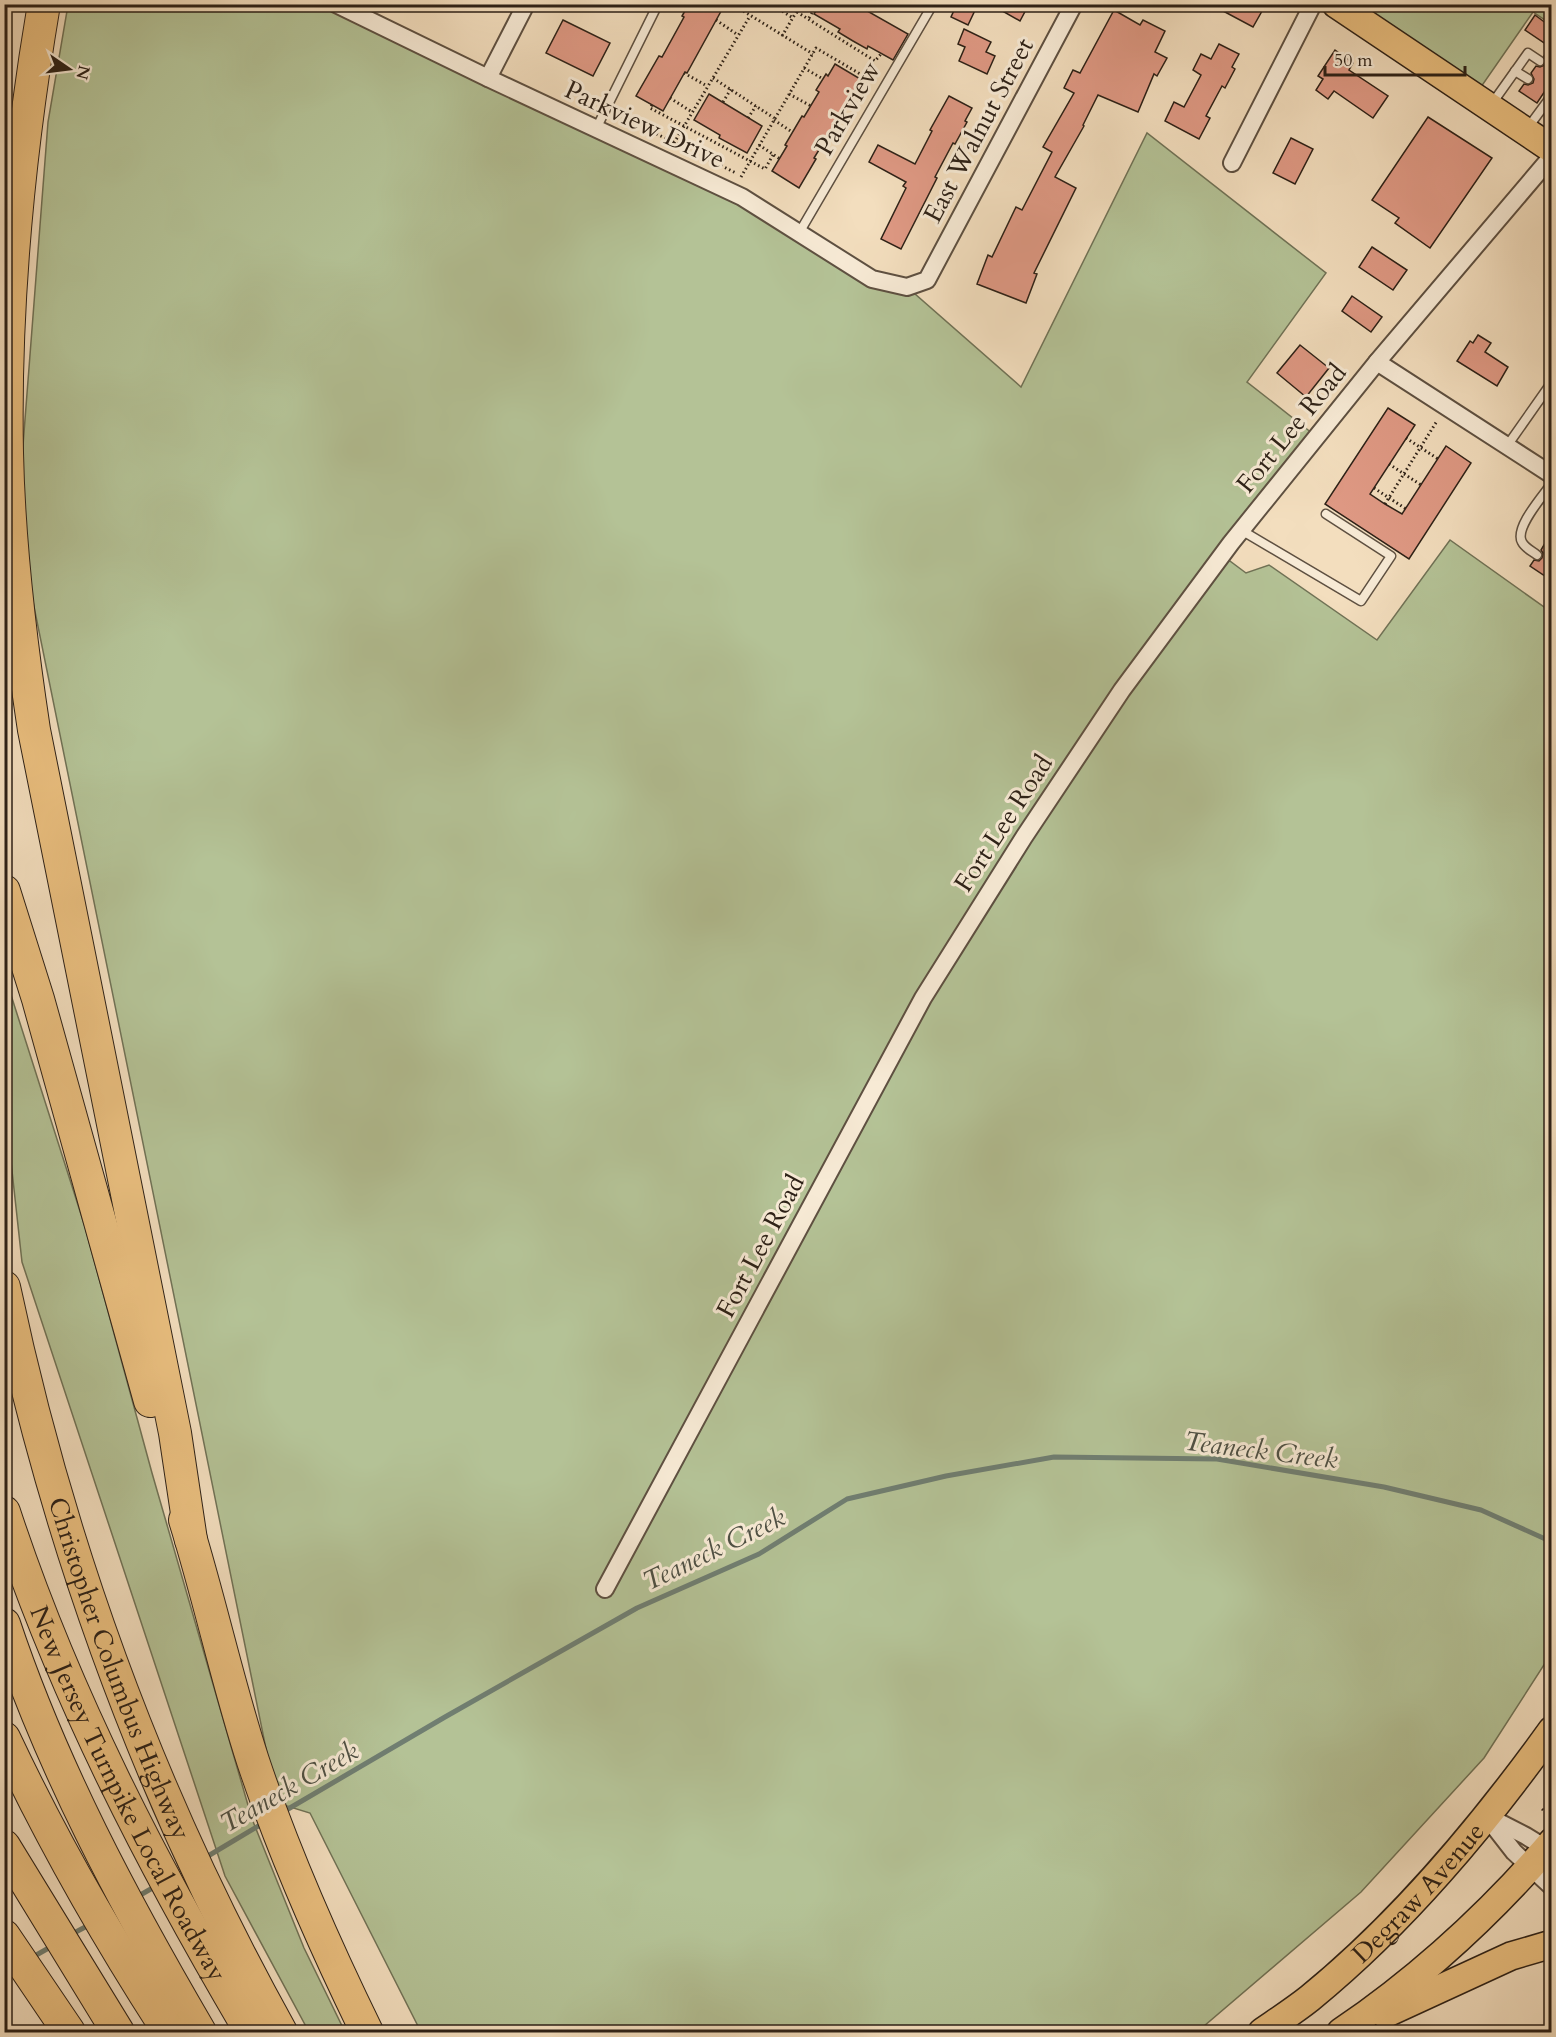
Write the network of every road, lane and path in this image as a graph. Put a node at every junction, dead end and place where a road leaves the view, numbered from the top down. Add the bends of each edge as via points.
1 (27, 4) edge
2 (44, 4) edge
3 (336, 4) edge
4 (526, 4) edge
5 (658, 4) edge
6 (732, 4) edge
7 (771, 4) edge
8 (801, 4) edge
9 (933, 4) edge
10 (1074, 4) edge
11 (1313, 4) edge
12 (1336, 4) edge
13 (818, 5) edge
14 (797, 12) junction
15 (750, 16) junction
16 (793, 18) junction
17 (808, 19) junction
18 (716, 20) dead end
19 (828, 22) dead end
20 (824, 29) junction
21 (738, 35) junction
22 (782, 36) junction
23 (853, 40) dead end
24 (850, 45) junction
25 (813, 54) junction
26 (881, 54) dead end
27 (1540, 61) dead end
28 (804, 68) junction
29 (1515, 71) junction
30 (684, 73) dead end
31 (488, 78) junction
32 (713, 78) junction
33 (823, 79) dead end
34 (1527, 79) dead end
35 (707, 87) junction
36 (730, 89) junction
37 (881, 93) junction
38 (1550, 93) edge
39 (789, 94) junction
40 (670, 98) dead end
41 (723, 102) dead end
42 (652, 105) dead end
43 (756, 106) junction
44 (811, 106) dead end
45 (1489, 108) junction
46 (606, 110) junction
47 (692, 112) junction
48 (748, 118) dead end
49 (774, 119) junction
50 (684, 126) junction
51 (596, 130) junction
52 (792, 132) dead end
53 (1524, 132) junction
54 (4, 133) edge
55 (674, 142) junction
56 (759, 145) junction
57 (1551, 149) edge
58 (773, 154) junction
59 (1551, 156) edge
60 (780, 159) dead end
61 (750, 161) junction
62 (1232, 163) dead end
63 (741, 176) junction
64 (750, 183) dead end
65 (799, 233) junction
66 (927, 280) joint
67 (1377, 362) junction
68 (1551, 382) edge
69 (1446, 407) junction
70 (1406, 438) dead end
71 (1507, 446) junction
72 (1420, 448) junction
73 (1438, 459) dead end
74 (1389, 464) dead end
75 (1404, 474) junction
76 (1551, 476) edge
77 (1421, 485) dead end
78 (1374, 488) dead end
79 (1389, 498) junction
80 (1385, 504) dead end
81 (1406, 509) dead end
82 (1326, 514) dead end
83 (1236, 537) junction
84 (1537, 555) dead end
85 (4, 891) edge
86 (4, 1287) edge
87 (4, 1512) edge
88 (192, 1540) junction
89 (605, 1589) dead end
90 (4, 1624) edge
91 (1551, 1730) edge
92 (4, 1738) edge
93 (1542, 1809) dead end
94 (1486, 1816) junction
95 (4, 1846) edge
96 (1546, 1846) edge
97 (1551, 1887) edge
98 (6, 1939) edge
99 (1551, 1944) edge
100 (69, 2032) edge
101 (118, 2032) edge
102 (169, 2032) edge
103 (200, 2032) edge
104 (251, 2032) edge
105 (281, 2032) edge
106 (367, 2032) edge
107 (1262, 2032) edge
108 (1343, 2032) edge

1 - 54 highway
2 - 88 highway via 25,132 9,328 7,455 15,580 34,730 173,1422
3 - 31 street, Parkview Drive
4 - 31 street
5 - 46 lane
6 - 15 path
7 - 16 path
8 - 14 path
9 - 37 lane, Parkview
10 - 66 street, East Walnut Street
11 - 62 street
12 - 45 main road
13 - 17 path
14 - 16 path
14 - 17 path
15 - 21 path
15 - 22 path
16 - 22 path
17 - 20 path
18 - 21 path
19 - 20 path
20 - 24 path
21 - 32 path
22 - 25 path
23 - 24 path
24 - 26 path via 875,61
25 - 28 path
25 - 37 path via 816,48 862,75 866,84
27 - 29 lane via 1528,53
28 - 33 path
28 - 39 path
29 - 34 lane
29 - 45 lane
30 - 35 path
31 - 51 street, Parkview Drive
32 - 35 path
32 - 36 path
35 - 47 path
36 - 41 path
36 - 43 path
37 - 65 lane, Parkview
38 - 53 lane
39 - 44 path
39 - 49 path
40 - 47 path
42 - 50 path via 650,108
43 - 48 path
43 - 49 path
45 - 53 main road
46 - 51 lane
46 - 55 path
47 - 50 path
49 - 52 path
49 - 56 path
50 - 55 path
50 - 61 path
51 - 65 street, Parkview Drive via 742,197
53 - 57 main road
55 - 63 path
56 - 58 path
56 - 61 path
58 - 60 path
58 - 61 path via 765,169
59 - 67 street, Fort Lee Road
61 - 63 path
63 - 64 path
65 - 66 street, Parkview Drive via 872,279 907,287
67 - 69 street
67 - 83 street, Fort Lee Road
68 - 71 lane
69 - 71 street
69 - 72 path
70 - 72 path
71 - 76 street
72 - 73 path
72 - 75 path
74 - 75 path
75 - 77 path
75 - 79 path
76 - 84 lane via 1520,534 1524,546
78 - 79 path
79 - 80 path
79 - 81 path
82 - 83 lane via 1391,556 1361,601
83 - 89 street, Fort Lee Road via 1122,690 942,964
85 - 88 highway
86 - 105 highway, Christopher Columbus Highway via 41,1441 80,1573 132,1719 184,1841
87 - 104 highway, New Jersey Turnpike Local Roadway via 58,1654 110,1770 175,1900
88 - 106 highway via 231,1690 281,1840
90 - 103 highway via 45,1732 80,1809 137,1922
91 - 94 main road, Degraw Avenue
92 - 102 highway via 87,1898
93 - 96 path
94 - 96 street
94 - 96 street via 1498,1833
94 - 107 main road, Degraw Avenue via 1359,1954 1309,1999
95 - 101 highway
96 - 97 street
96 - 108 main road, Degraw Avenue via 1497,1901 1436,1959
98 - 100 highway
99 - 108 main road via 1511,1956

